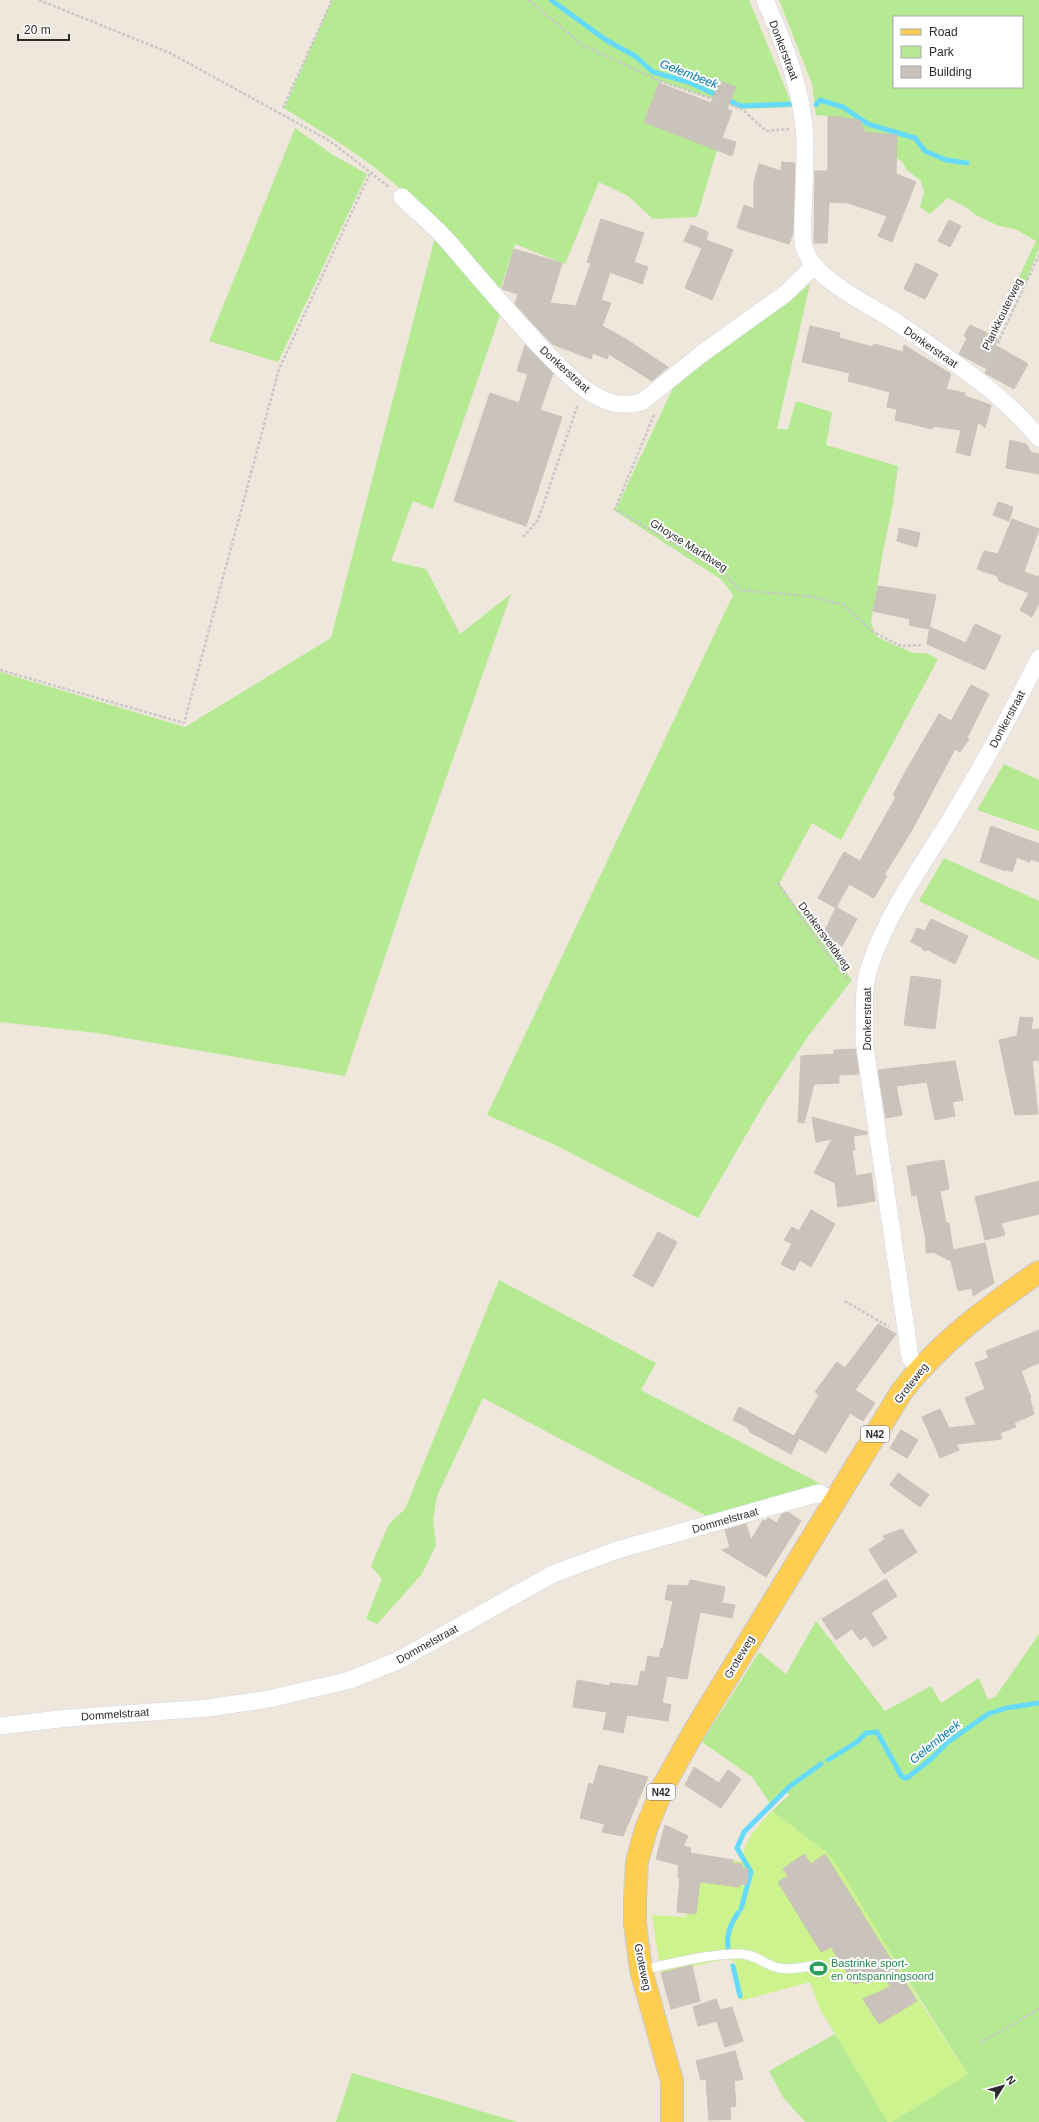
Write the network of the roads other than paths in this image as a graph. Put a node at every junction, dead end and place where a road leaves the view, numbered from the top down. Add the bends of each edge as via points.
1 (765, 0) edge
2 (402, 197) road end
3 (814, 266) junction
4 (1039, 438) edge
5 (1039, 658) edge
6 (1039, 1272) edge
7 (918, 1369) junction
8 (834, 1501) junction
9 (0, 1726) edge
10 (817, 1965) dead end
11 (641, 1970) junction
12 (672, 2122) edge

1 - 3 street, Donkerstraat via 787,51 801,100 804,127 804,250
2 - 3 street, Donkerstraat via 450,244 522,328 583,388 605,401 618,405 642,402 700,355 785,294
3 - 4 street, Donkerstraat via 833,283 897,323 979,380 1021,416
5 - 7 street, Donkerstraat via 983,764 887,927 870,966 865,992 864,1040 910,1357
6 - 7 main road, Groteweg / N42 via 992,1304
7 - 8 main road, Groteweg / N42
8 - 9 street, Dommelstraat via 819,1493 585,1561 553,1574 397,1661 350,1680 320,1688 208,1708 68,1718
8 - 11 main road, Groteweg / N42 via 692,1735 664,1785 648,1823 637,1862 635,1898 635,1923
10 - 11 lane via 787,1969 741,1954 721,1955
11 - 12 main road, Groteweg / N42 via 672,2081

